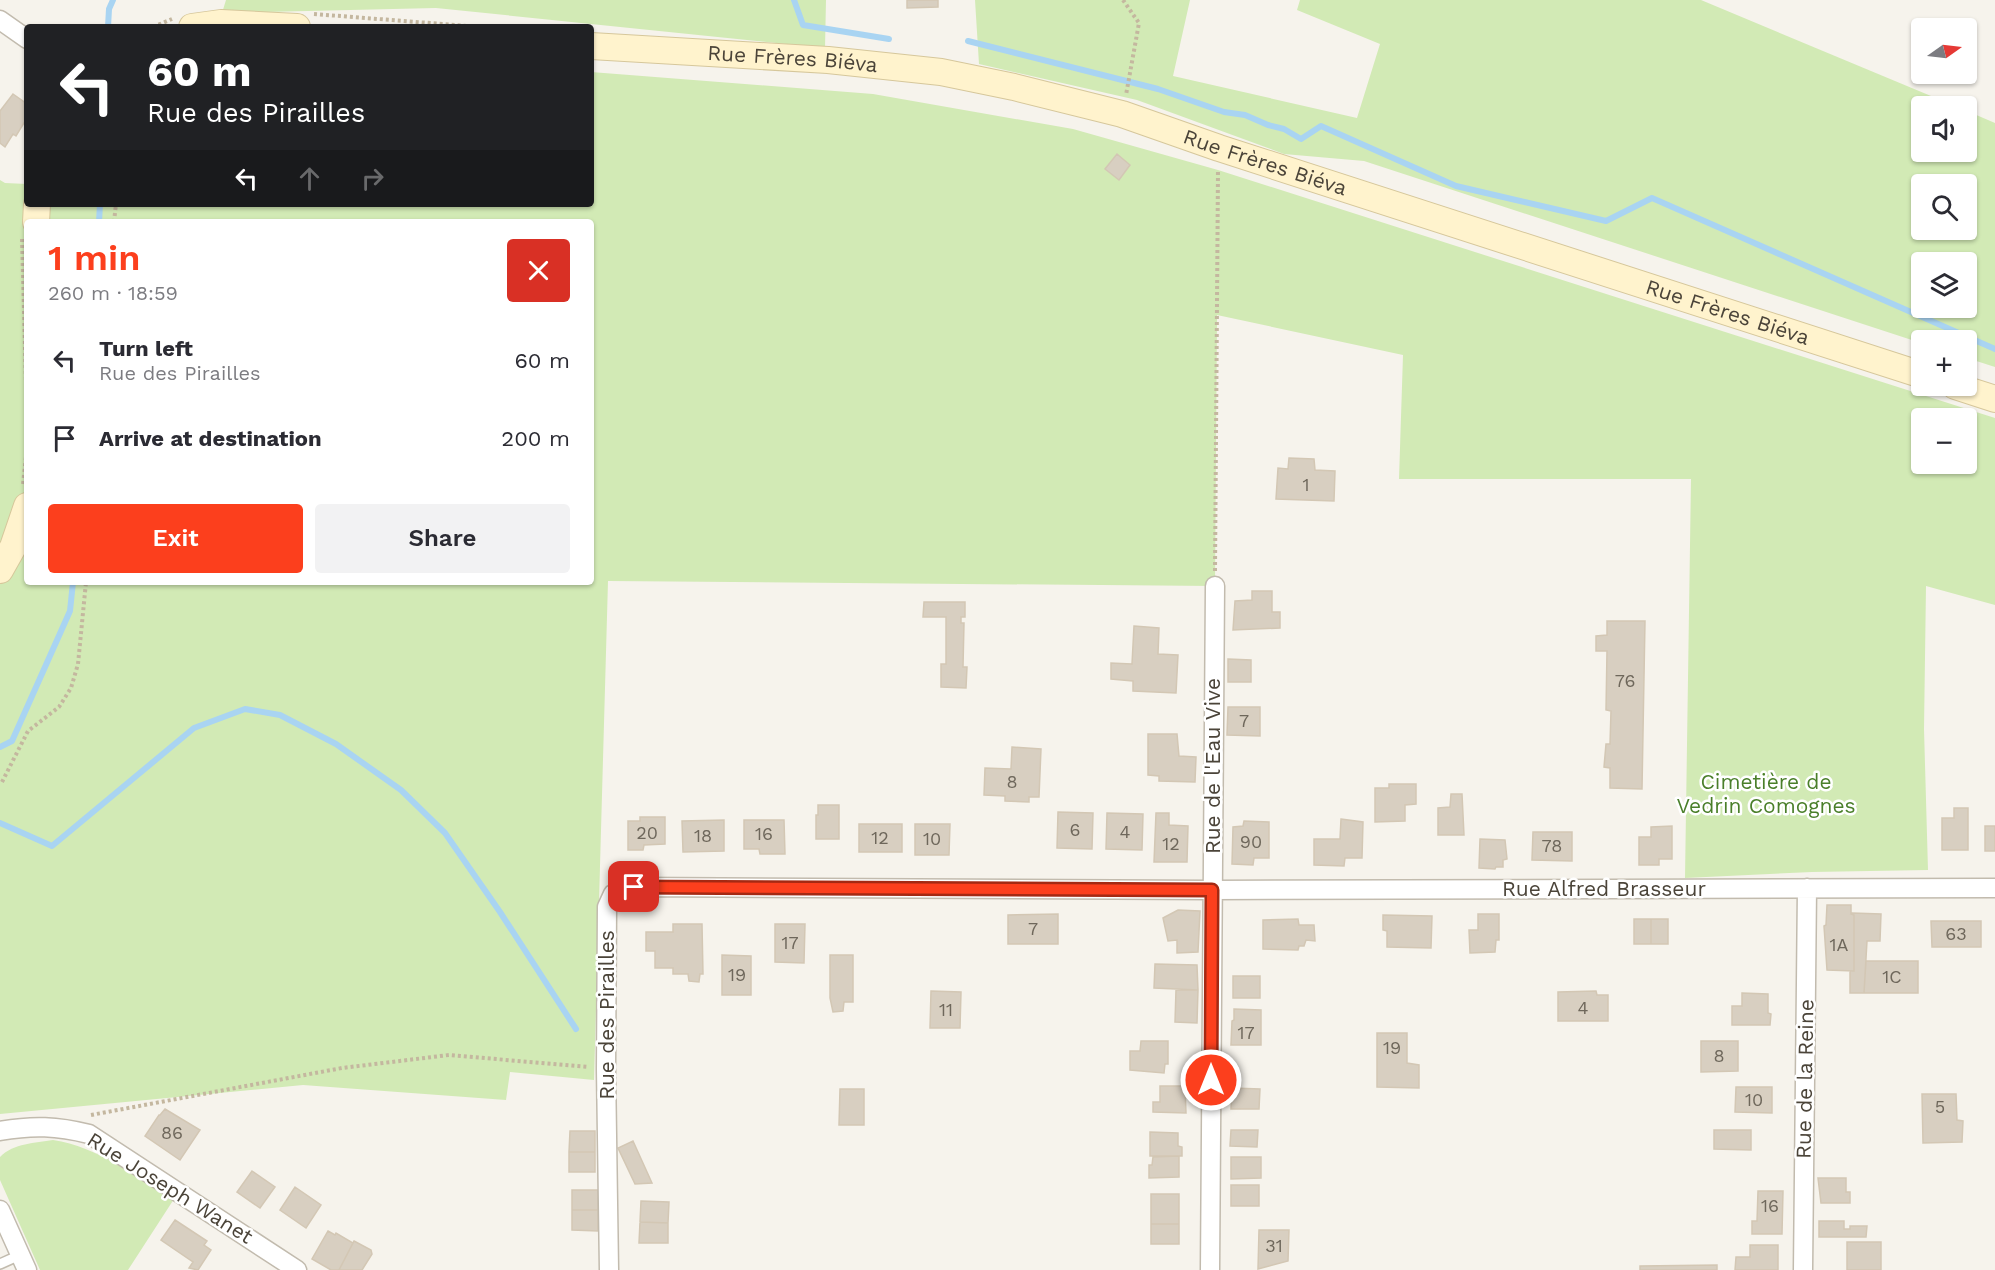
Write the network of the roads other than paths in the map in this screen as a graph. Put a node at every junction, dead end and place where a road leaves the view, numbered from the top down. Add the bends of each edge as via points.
1 (0, 20) edge
2 (213, 24) edge
3 (239, 24) edge
4 (24, 37) edge
5 (594, 46) edge
6 (1911, 371) edge
7 (1977, 393) edge
8 (1995, 399) edge
9 (24, 515) edge
10 (0, 570) edge
11 (1215, 586) road end
12 (1807, 888) junction
13 (1995, 888) edge
14 (1212, 890) junction
15 (0, 1131) edge
16 (0, 1210) edge
17 (24, 1263) edge
18 (0, 1264) edge
19 (297, 1270) edge
20 (609, 1270) edge
21 (1210, 1270) edge
22 (1803, 1270) edge

1 - 4 street
2 - 3 street
5 - 6 street, Rue Frères Biéva via 828,60 941,72 1014,87 1122,114
7 - 8 street
9 - 10 street
11 - 14 street, Rue de l'Eau Vive
12 - 13 street, Rue Alfred Brasseur
12 - 14 street, Rue Alfred Brasseur
12 - 22 street, Rue de la Reine
14 - 20 street, Rue des Pirailles via 634,887 613,894 607,907
14 - 21 street, Rue de l'Eau Vive
15 - 19 street, Rue Joseph Wanet via 26,1126 61,1127 89,1134
16 - 17 street
17 - 18 lane

